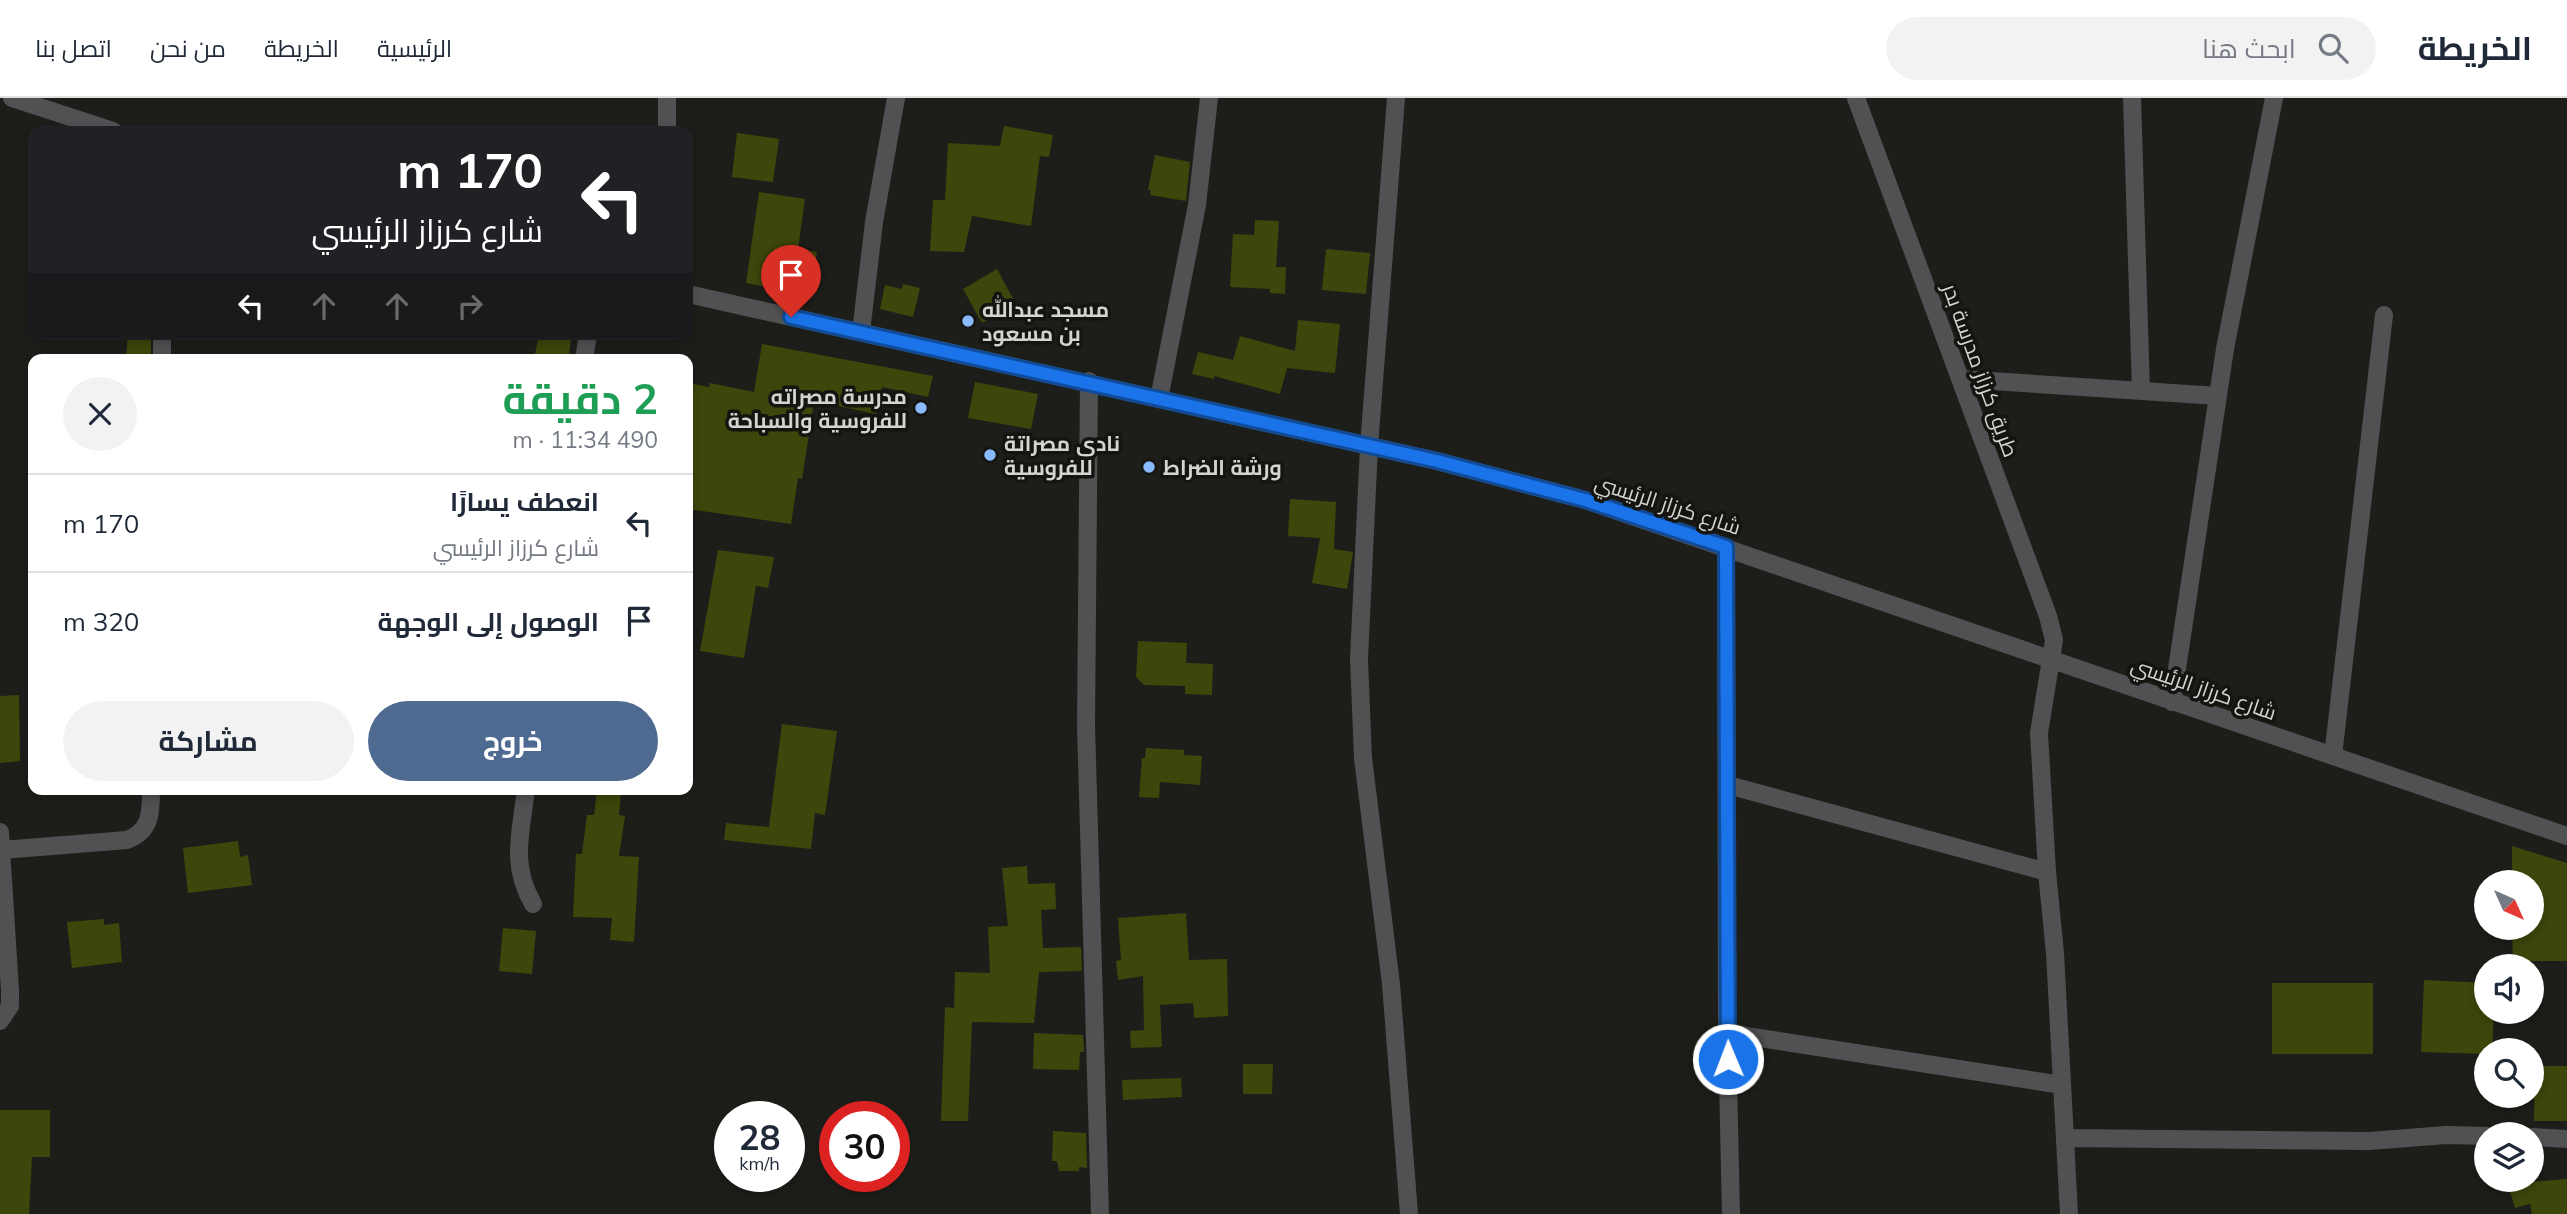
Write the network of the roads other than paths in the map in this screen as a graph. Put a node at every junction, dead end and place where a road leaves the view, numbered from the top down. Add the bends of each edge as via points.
1 (12, 98) edge
2 (667, 98) edge
3 (896, 98) edge
4 (1209, 98) edge
5 (1396, 98) edge
6 (1856, 98) edge
7 (2132, 98) edge
8 (2274, 98) edge
9 (98, 126) edge
10 (667, 126) edge
11 (693, 294) edge
12 (2384, 315) dead end
13 (861, 332) junction
14 (1961, 379) junction
15 (1089, 382) junction
16 (2141, 391) junction
17 (2218, 396) junction
18 (1159, 399) junction
19 (1369, 446) junction
20 (1726, 547) junction
21 (2052, 659) junction
22 (2172, 702) junction
23 (2333, 757) junction
24 (1728, 785) junction
25 (151, 795) edge
26 (526, 795) edge
27 (2567, 836) edge
28 (1, 841) edge
29 (2047, 872) junction
30 (533, 904) dead end
31 (0, 1021) edge
32 (1727, 1033) junction
33 (2062, 1085) junction
34 (2474, 1136) edge
35 (2066, 1138) junction
36 (2544, 1138) edge
37 (2567, 1139) edge
38 (1100, 1214) edge
39 (1409, 1214) edge
40 (1731, 1214) edge
41 (2069, 1214) edge

1 - 9 street
2 - 10 street
3 - 13 street
4 - 18 street via 1197,205
5 - 19 street
6 - 14 street, طريق كرزاز مدرسة بدر
7 - 16 street
8 - 17 street
11 - 13 street, شارع كرزاز الرئيسي
12 - 23 street
13 - 15 street, شارع كرزاز الرئيسي
14 - 16 street
14 - 21 street, طريق كرزاز مدرسة بدر via 2048,616 2054,640
15 - 18 street, شارع كرزاز الرئيسي
15 - 38 street via 1086,725
16 - 17 street
17 - 22 street
18 - 19 street, شارع كرزاز الرئيسي
19 - 20 street, شارع كرزاز الرئيسي via 1585,500
19 - 39 street via 1359,659 1363,758 1391,984
20 - 21 street, شارع كرزاز الرئيسي
20 - 24 street
21 - 22 street, شارع كرزاز الرئيسي
21 - 29 street, طريق كرزاز مدرسة بدر via 2039,733
22 - 23 street, شارع كرزاز الرئيسي
23 - 27 street, شارع كرزاز الرئيسي
24 - 29 street
24 - 32 street
25 - 28 street via 147,826 140,836 127,841
26 - 30 street via 519,876
28 - 31 street via 10,1006
29 - 33 street, طريق كرزاز مدرسة بدر
32 - 33 street
32 - 40 street
33 - 35 street, طريق كرزاز مدرسة بدر
34 - 35 street via 2369,1141
35 - 41 street, طريق كرزاز مدرسة بدر
36 - 37 street

